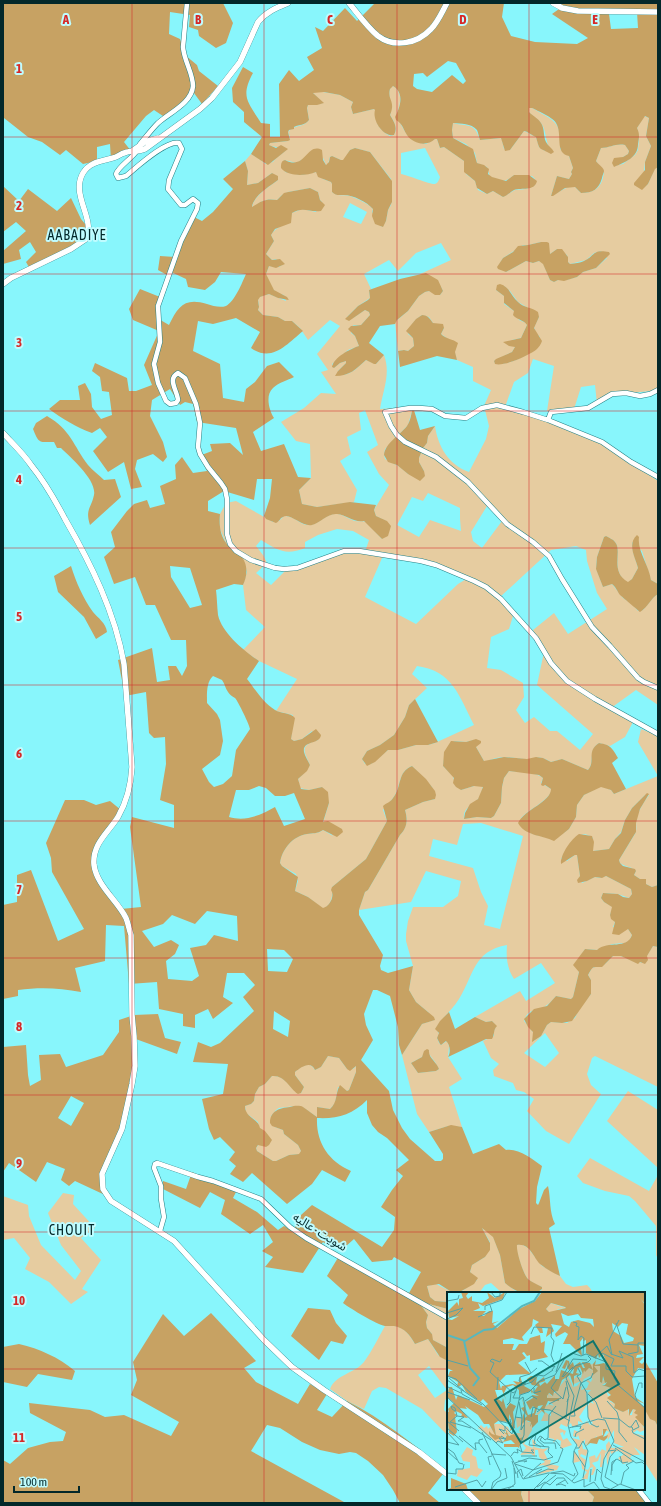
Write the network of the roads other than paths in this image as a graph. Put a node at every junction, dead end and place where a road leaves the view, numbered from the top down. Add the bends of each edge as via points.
1 (188, 3) edge
2 (288, 3) edge
3 (349, 3) edge
4 (447, 3) edge
5 (553, 3) edge
6 (658, 12) edge
7 (160, 137) junction
8 (140, 144) junction
9 (134, 152) junction
10 (3, 284) edge
11 (658, 390) edge
12 (548, 420) junction
13 (3, 433) edge
14 (658, 477) edge
15 (658, 688) edge
16 (658, 734) edge
17 (160, 1231) junction
18 (447, 1317) edge
19 (447, 1474) edge
20 (465, 1490) edge
21 (639, 1490) edge
22 (478, 1503) edge
23 (649, 1503) edge

1 - 8 street via 183,54 192,82 192,92 187,100 159,123
2 - 7 main road via 274,9 258,22 240,62 212,98
3 - 4 main road via 378,36 396,43 406,43 420,38 432,28
5 - 6 main road via 574,11
7 - 8 main road
7 - 9 main road via 145,149
8 - 9 main road
9 - 10 main road via 94,163 83,172 80,189 89,227 86,239
9 - 16 street via 117,171 118,178 126,176 164,146 173,142 179,143 182,149 169,180 168,189 181,205 193,199 198,203 181,241 158,306 160,342 154,364 158,383 168,403 173,405 178,400 172,382 178,373 183,376 196,404 200,423 198,447 208,467 225,489 226,529 232,548 247,558 284,569 297,568 344,551 359,551 421,561 474,581 501,599 536,638 567,681
11 - 12 street via 640,396 612,394 588,408 551,412
12 - 14 street via 602,442
12 - 15 street via 497,405 482,408 466,418 445,416 432,409 419,408 385,412 391,426 404,442 440,460 468,482 507,524 549,556 592,627 638,678
13 - 17 main road via 43,480 84,553 110,614 122,653 131,779 124,806 97,847 94,865 101,883 121,909 129,926 135,1066 122,1129 101,1179 108,1198
17 - 18 street, شويت - عاليه via 164,1216 160,1198 161,1186 154,1168 157,1163 261,1199 290,1227 306,1238
17 - 19 main road via 174,1241 292,1367 419,1452
20 - 22 main road
21 - 23 street

